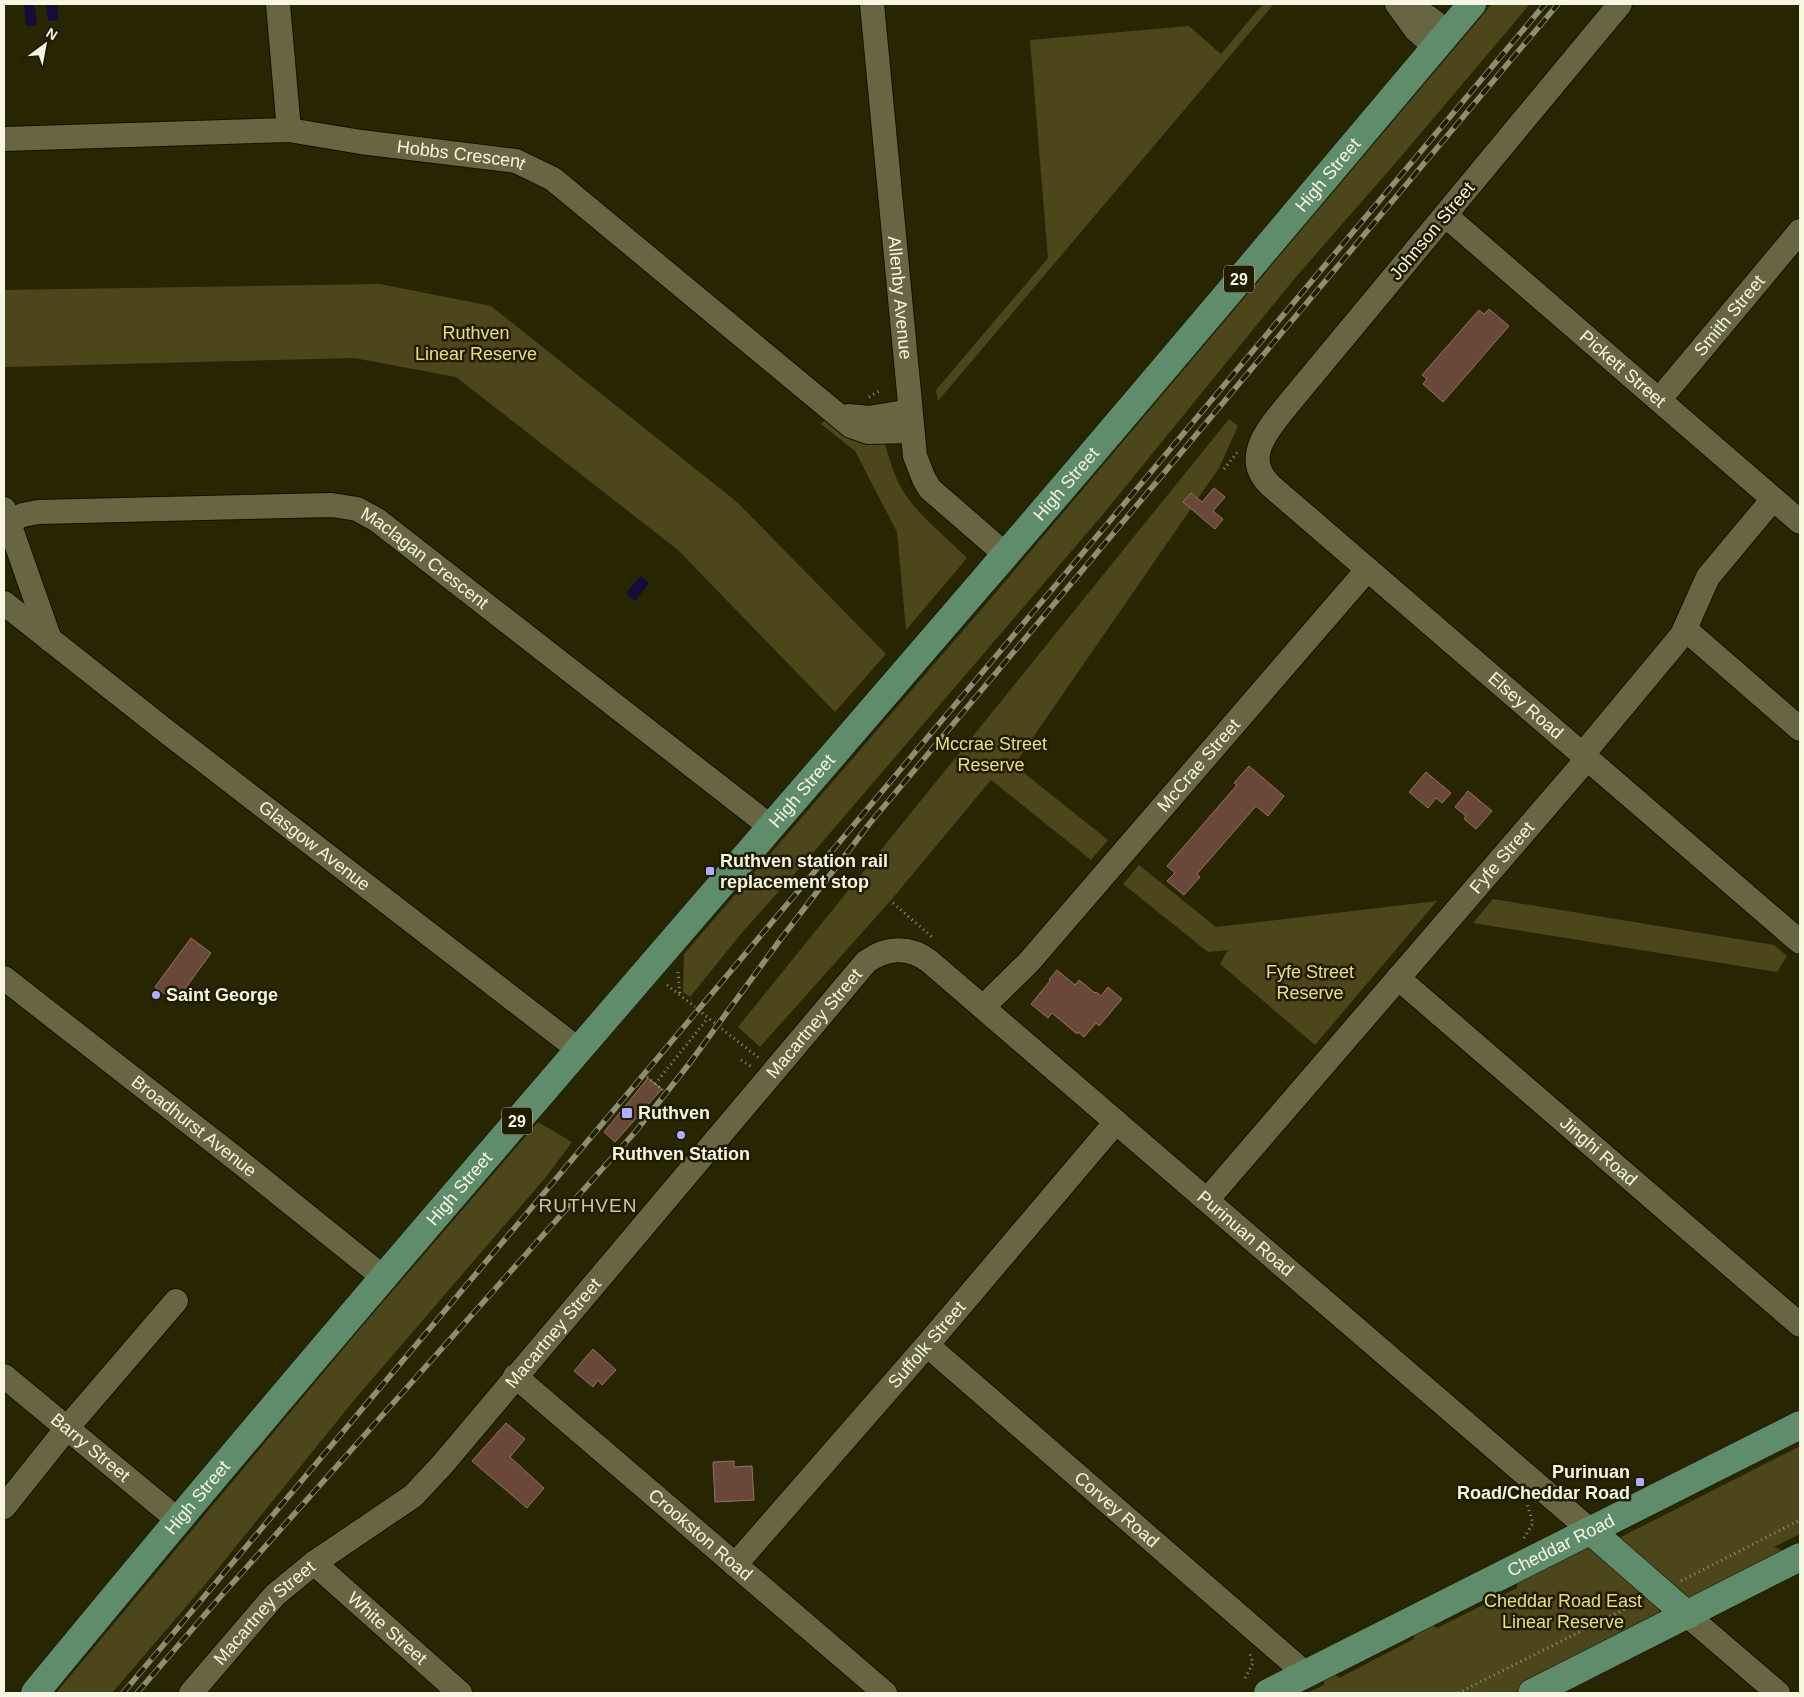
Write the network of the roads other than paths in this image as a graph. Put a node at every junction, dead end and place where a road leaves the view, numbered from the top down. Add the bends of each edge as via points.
1 (278, 4) edge
2 (872, 4) edge
3 (1398, 4) edge
4 (1472, 4) edge
5 (1620, 4) edge
6 (1442, 39) junction
7 (289, 130) junction
8 (4, 139) edge
9 (1446, 215) junction
10 (1800, 231) edge
11 (1659, 400) junction
12 (911, 421) junction
13 (1257, 465) joint
14 (1773, 499) junction
15 (5, 518) edge
16 (1800, 522) edge
17 (1006, 554) junction
18 (1367, 570) junction
19 (4, 603) edge
20 (1685, 629) junction
21 (50, 640) junction
22 (1800, 729) edge
23 (1585, 756) junction
24 (771, 827) junction
25 (1800, 942) edge
26 (892, 950) joint
27 (4, 978) edge
28 (1398, 978) junction
29 (988, 1011) junction
30 (579, 1050) junction
31 (1116, 1122) junction
32 (1207, 1200) junction
33 (383, 1277) junction
34 (176, 1301) dead end
35 (1800, 1325) edge
36 (927, 1345) junction
37 (4, 1376) edge
38 (515, 1376) junction
39 (1800, 1425) edge
40 (67, 1428) junction
41 (4, 1507) edge
42 (178, 1520) junction
43 (1591, 1531) junction
44 (1800, 1557) edge
45 (314, 1563) junction
46 (735, 1565) junction
47 (1687, 1615) junction
48 (1306, 1674) junction
49 (35, 1693) edge
50 (191, 1693) edge
51 (460, 1693) edge
52 (885, 1693) edge
53 (1268, 1693) edge
54 (1532, 1693) edge
55 (1778, 1693) edge

1 - 7 street
2 - 12 street, Allenby Avenue
3 - 6 street via 1416,30
4 - 6 main road, High Street / 29
5 - 9 street, Johnson Street
6 - 17 main road, High Street / 29
7 - 8 street, Hobbs Crescent
7 - 12 street, Hobbs Crescent via 516,161 552,179 833,409 849,416
9 - 11 street, Pickett Street
9 - 13 street, Johnson Street via 1276,420 1260,447
10 - 11 street, Smith Street
11 - 14 street, Pickett Street
12 - 17 street, Allenby Avenue via 917,462 930,489
13 - 18 street, Elsey Road via 1270,486
14 - 16 street, Pickett Street
14 - 20 street, Fyfe Street via 1708,576
15 - 21 street
15 - 24 street, Maclagan Crescent via 38,512 332,505 357,509 469,591
17 - 24 main road, High Street / 29
18 - 23 street, Elsey Road
18 - 29 street, McCrae Street
19 - 21 street, Glasgow Avenue
20 - 22 street
20 - 23 street, Fyfe Street via 1588,748
21 - 30 street, Glasgow Avenue
23 - 25 street, Elsey Road
23 - 28 street, Fyfe Street via 1581,766
24 - 30 main road, High Street / 29
26 - 29 street, Purinuan Road via 923,956
26 - 38 street, Macartney Street via 866,962
27 - 33 street, Broadhurst Avenue
28 - 32 street, Fyfe Street
28 - 35 street, Jinghi Road
29 - 31 street, Purinuan Road
30 - 33 main road, High Street / 29
31 - 32 street, Purinuan Road
31 - 36 street, Suffolk Street
32 - 43 street, Purinuan Road
33 - 42 main road, High Street / 29
34 - 40 street
36 - 46 street, Suffolk Street
36 - 48 street, Corvey Road
37 - 40 street, Barry Street
38 - 45 street, Macartney Street via 413,1496
38 - 46 street, Crookston Road
39 - 43 main road, Cheddar Road
40 - 41 street
40 - 42 street, Barry Street
42 - 49 main road, High Street / 29
43 - 47 main road
43 - 48 main road, Cheddar Road
44 - 47 main road
45 - 50 street, Macartney Street via 275,1595
45 - 51 street, White Street
46 - 52 street, Crookston Road
47 - 54 main road
47 - 55 street
48 - 53 main road, Cheddar Road

